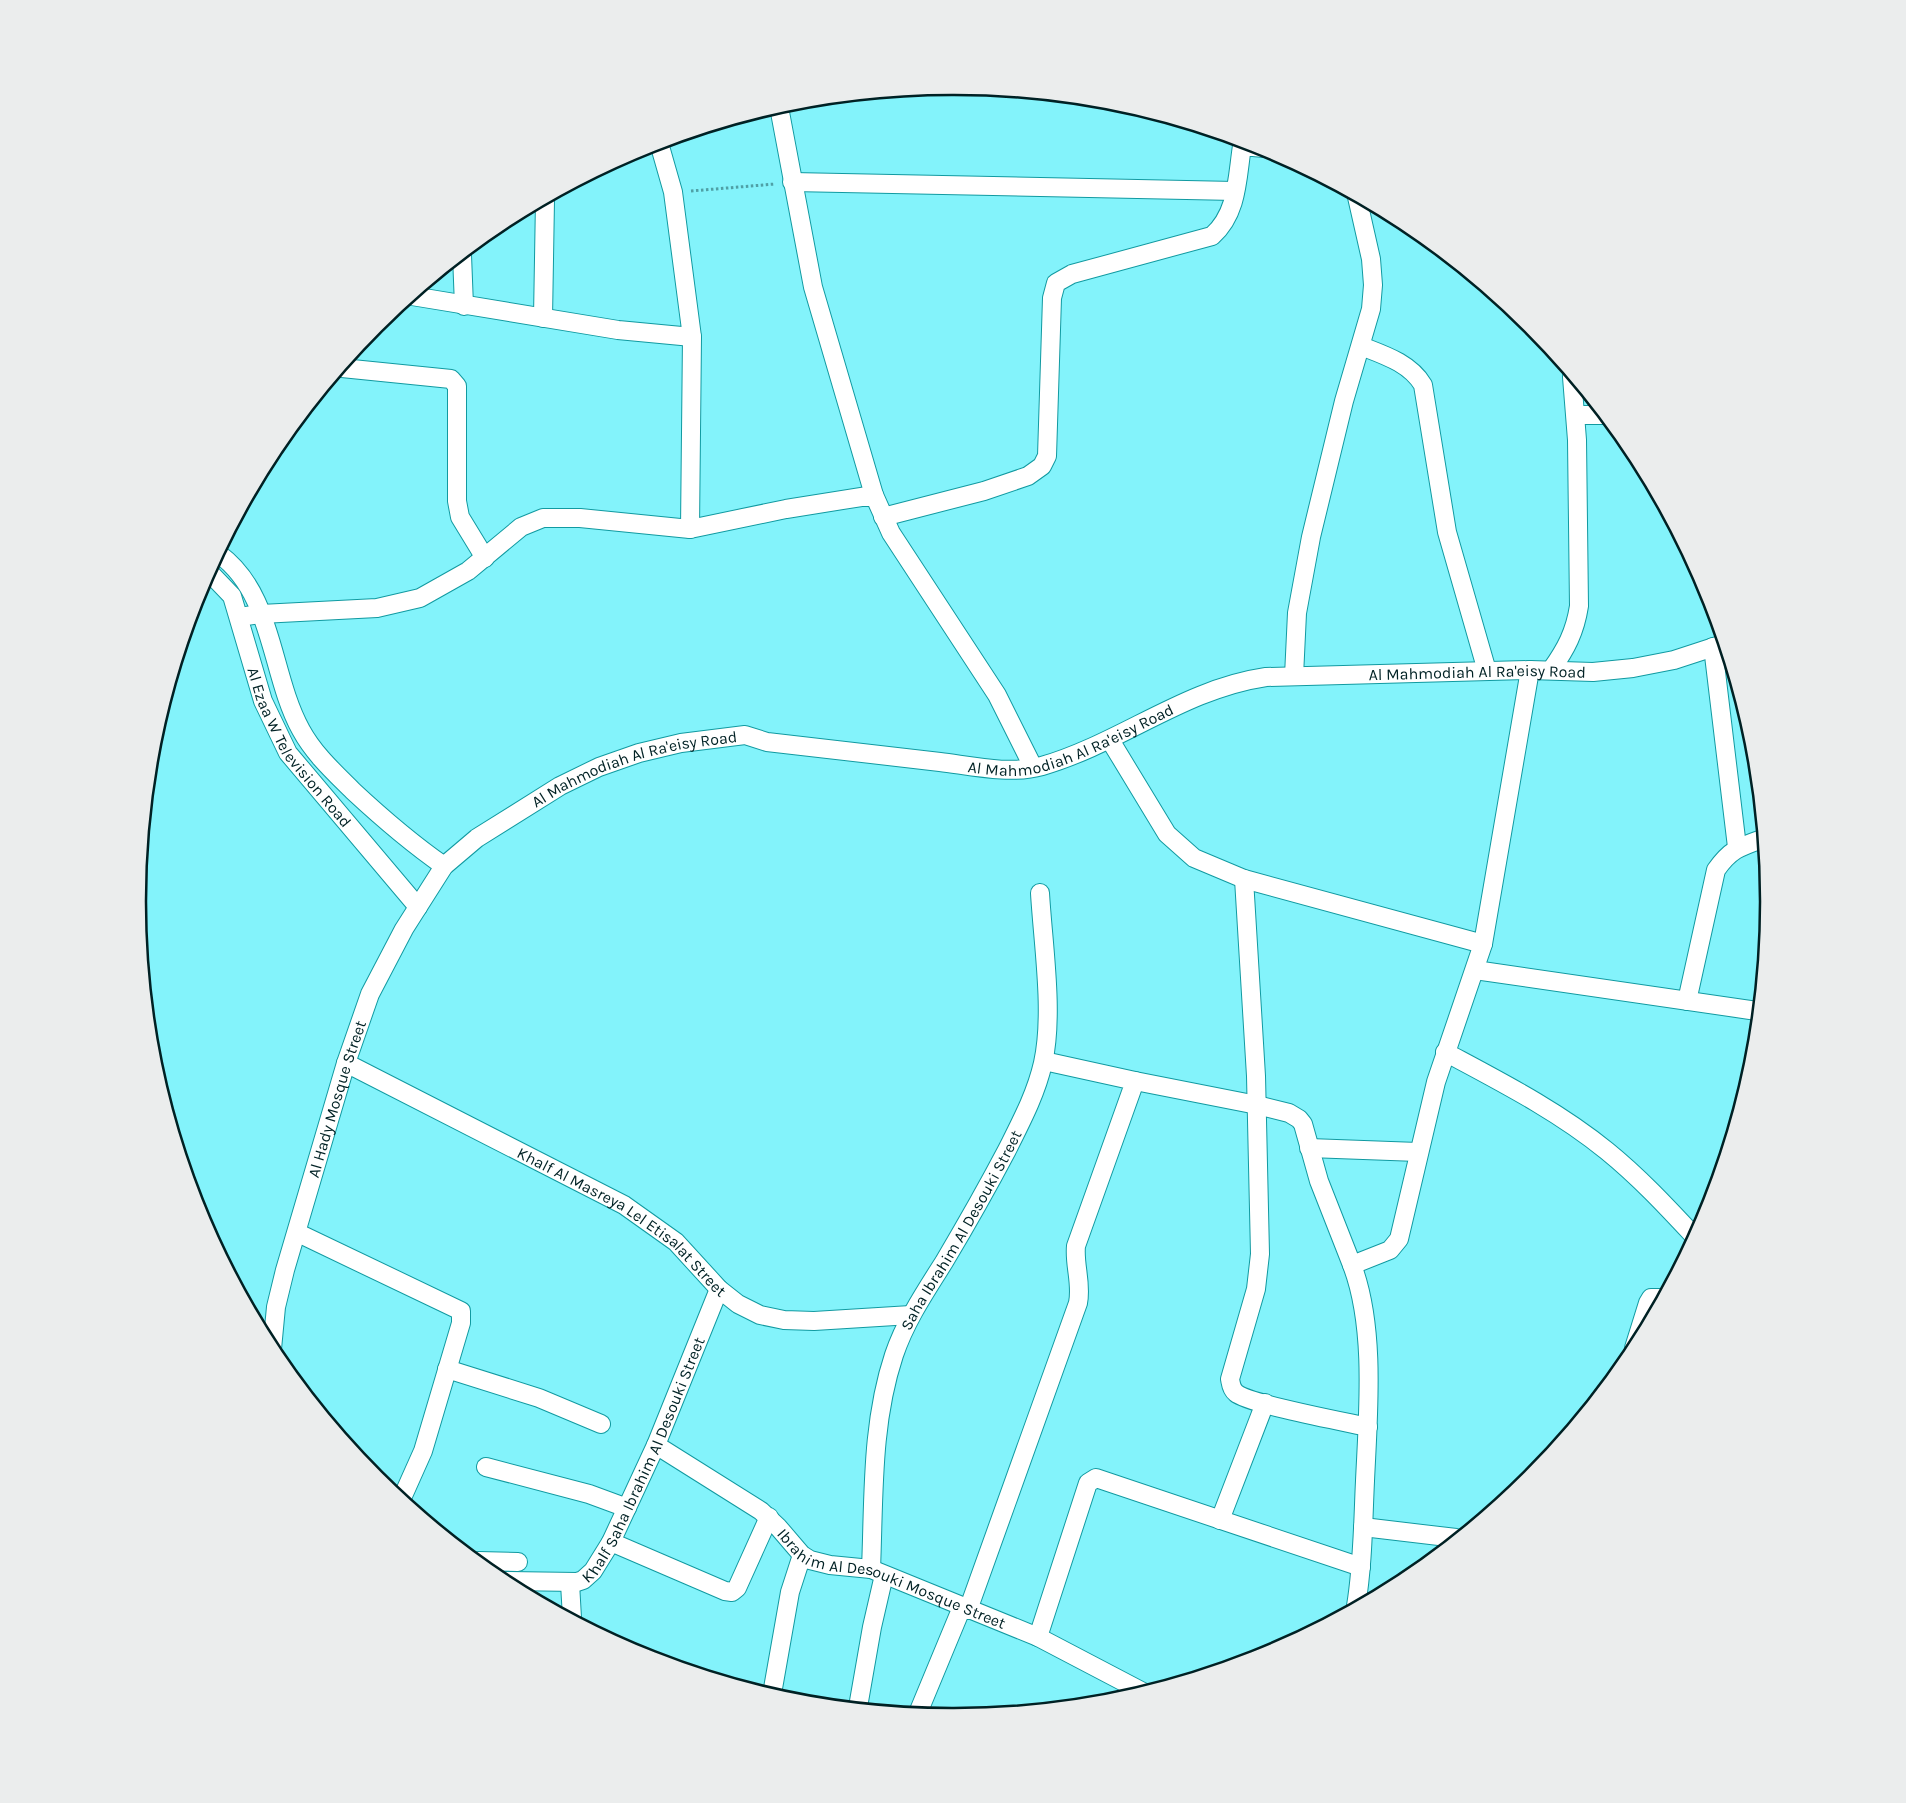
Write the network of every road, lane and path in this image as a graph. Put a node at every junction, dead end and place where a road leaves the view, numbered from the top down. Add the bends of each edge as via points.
1 (779, 114) edge
2 (1241, 149) edge
3 (661, 150) edge
4 (792, 182) junction
5 (1235, 191) junction
6 (673, 192) junction
7 (1359, 205) edge
8 (545, 206) edge
9 (462, 262) edge
10 (419, 297) edge
11 (464, 306) junction
12 (543, 318) junction
13 (692, 336) junction
14 (1361, 346) junction
15 (348, 369) edge
16 (1573, 387) edge
17 (1577, 415) junction
18 (1596, 415) edge
19 (874, 495) junction
20 (883, 517) junction
21 (690, 529) junction
22 (224, 558) edge
23 (485, 558) junction
24 (215, 578) edge
25 (261, 614) junction
26 (239, 617) junction
27 (1717, 642) edge
28 (1719, 647) edge
29 (1530, 670) junction
30 (1551, 670) junction
31 (1487, 671) junction
32 (1294, 676) junction
33 (1110, 740) junction
34 (1033, 767) junction
35 (1757, 841) edge
36 (1737, 847) junction
37 (444, 866) junction
38 (1244, 879) junction
39 (1040, 893) dead end
40 (418, 907) junction
41 (1483, 944) junction
42 (1475, 970) junction
43 (1687, 1001) junction
44 (1752, 1010) edge
45 (1445, 1052) junction
46 (1044, 1061) junction
47 (346, 1063) junction
48 (1136, 1082) junction
49 (1257, 1105) junction
50 (1309, 1148) junction
51 (1418, 1152) junction
52 (1689, 1230) edge
53 (298, 1233) junction
54 (1352, 1265) junction
55 (719, 1289) junction
56 (1655, 1298) edge
57 (911, 1315) junction
58 (1643, 1318) edge
59 (273, 1335) edge
60 (447, 1369) junction
61 (1264, 1403) junction
62 (601, 1424) dead end
63 (1368, 1427) junction
64 (656, 1445) junction
65 (486, 1467) dead end
66 (405, 1492) edge
67 (627, 1508) junction
68 (769, 1517) junction
69 (1220, 1520) junction
70 (1363, 1526) junction
71 (1449, 1537) edge
72 (611, 1542) junction
73 (802, 1555) junction
74 (490, 1561) edge
75 (518, 1562) dead end
76 (1361, 1567) junction
77 (878, 1572) junction
78 (520, 1582) edge
79 (570, 1583) junction
80 (1360, 1597) edge
81 (965, 1608) junction
82 (572, 1612) edge
83 (1038, 1637) junction
84 (1134, 1687) edge
85 (773, 1688) edge
86 (862, 1702) edge
87 (921, 1707) edge

1 - 4 street
2 - 5 street
3 - 6 street
4 - 5 street
4 - 6 path
4 - 19 street via 814,287
5 - 20 street via 1227,220 1212,236 1072,274 1056,283 1052,298 1047,456 1042,466 1028,476 984,491
6 - 13 street
7 - 14 street via 1371,259 1373,285
8 - 12 street
9 - 11 street
10 - 11 street
11 - 12 street
12 - 13 street via 618,330
13 - 21 street
14 - 31 street via 1409,367 1423,385 1446,532
14 - 32 street via 1344,401 1311,537 1297,613
15 - 23 street via 455,382 458,511
16 - 17 street
17 - 18 street
17 - 30 street via 1579,606 1568,646
19 - 20 street
19 - 21 street
20 - 34 street via 998,695
21 - 23 street via 580,518 542,518 521,527
22 - 25 street, Al Ezaa W Television Road via 245,578
23 - 25 street via 437,590 400,604
24 - 26 street, Al Ezaa W Television Road via 232,596
25 - 26 street
25 - 37 street, Al Ezaa W Television Road via 291,711 314,750 328,768 396,832
26 - 40 street, Al Ezaa W Television Road via 263,702 288,753
27 - 30 street, Al Mahmodiah Al Ra'eisy Road via 1674,660 1634,668 1592,672
28 - 36 street
29 - 30 street, Al Mahmodiah Al Ra'eisy Road
29 - 31 street, Al Mahmodiah Al Ra'eisy Road
29 - 41 street
31 - 32 street, Al Mahmodiah Al Ra'eisy Road
32 - 33 street, Al Mahmodiah Al Ra'eisy Road via 1240,681 1214,690 1186,700
33 - 34 street, Al Mahmodiah Al Ra'eisy Road
33 - 38 street via 1167,834 1178,846 1194,858
34 - 37 street, Al Mahmodiah Al Ra'eisy Road via 986,767 767,742 745,735 681,743 598,767 560,786 477,838
35 - 36 street
36 - 43 street via 1716,870
37 - 40 street, Al Hady Mosque Street
38 - 41 street
38 - 49 street
39 - 46 street, Saha Ibrahim Al Desouki Street via 1048,1018
40 - 47 street, Al Hady Mosque Street via 370,994
41 - 42 street
42 - 43 street
42 - 45 street
43 - 44 street
45 - 51 street
45 - 52 street via 1548,1109 1606,1150 1647,1185
46 - 48 street
46 - 57 street, Saha Ibrahim Al Desouki Street via 1031,1101 981,1199
47 - 53 street, Al Hady Mosque Street
47 - 55 street, Khalf Al Masreya Lel Etisalat Street via 624,1205 676,1242
48 - 49 street
48 - 81 street via 1076,1246 1078,1303
49 - 50 street via 1289,1113 1299,1119
49 - 61 street via 1260,1254 1256,1289 1230,1379 1236,1394
50 - 51 street
50 - 54 street
51 - 54 street via 1398,1243 1390,1250
53 - 59 street, Al Hady Mosque Street via 280,1289
53 - 60 street via 457,1308 462,1315
54 - 63 street via 1364,1312
55 - 57 street, Khalf Al Masreya Lel Etisalat Street via 760,1315 784,1320
55 - 64 street, Khalf Saha Ibrahim Al Desouki Street
56 - 58 street via 1648,1303
57 - 77 street, Saha Ibrahim Al Desouki Street via 894,1354 882,1395 876,1437
60 - 62 street via 539,1398
60 - 66 street via 423,1451
61 - 63 street
61 - 69 street
63 - 70 street
64 - 67 street, Khalf Saha Ibrahim Al Desouki Street
64 - 68 street, Ibrahim Al Desouki Mosque Street
65 - 67 street via 589,1494
67 - 72 street, Khalf Saha Ibrahim Al Desouki Street
68 - 72 street via 737,1588 732,1592 725,1592
68 - 73 street, Ibrahim Al Desouki Mosque Street
69 - 76 street
69 - 83 street via 1102,1479 1092,1480 1088,1483
70 - 71 street
70 - 76 street
72 - 79 street, Khalf Saha Ibrahim Al Desouki Street via 589,1576
73 - 77 street, Ibrahim Al Desouki Mosque Street via 830,1565
73 - 85 street via 790,1592
74 - 75 street
76 - 80 street
77 - 81 street, Ibrahim Al Desouki Mosque Street
77 - 86 street, Saha Ibrahim Al Desouki Street
78 - 79 street, Khalf Saha Ibrahim Al Desouki Street
79 - 82 street
81 - 83 street, Ibrahim Al Desouki Mosque Street
81 - 87 street
83 - 84 street, Ibrahim Al Desouki Mosque Street

